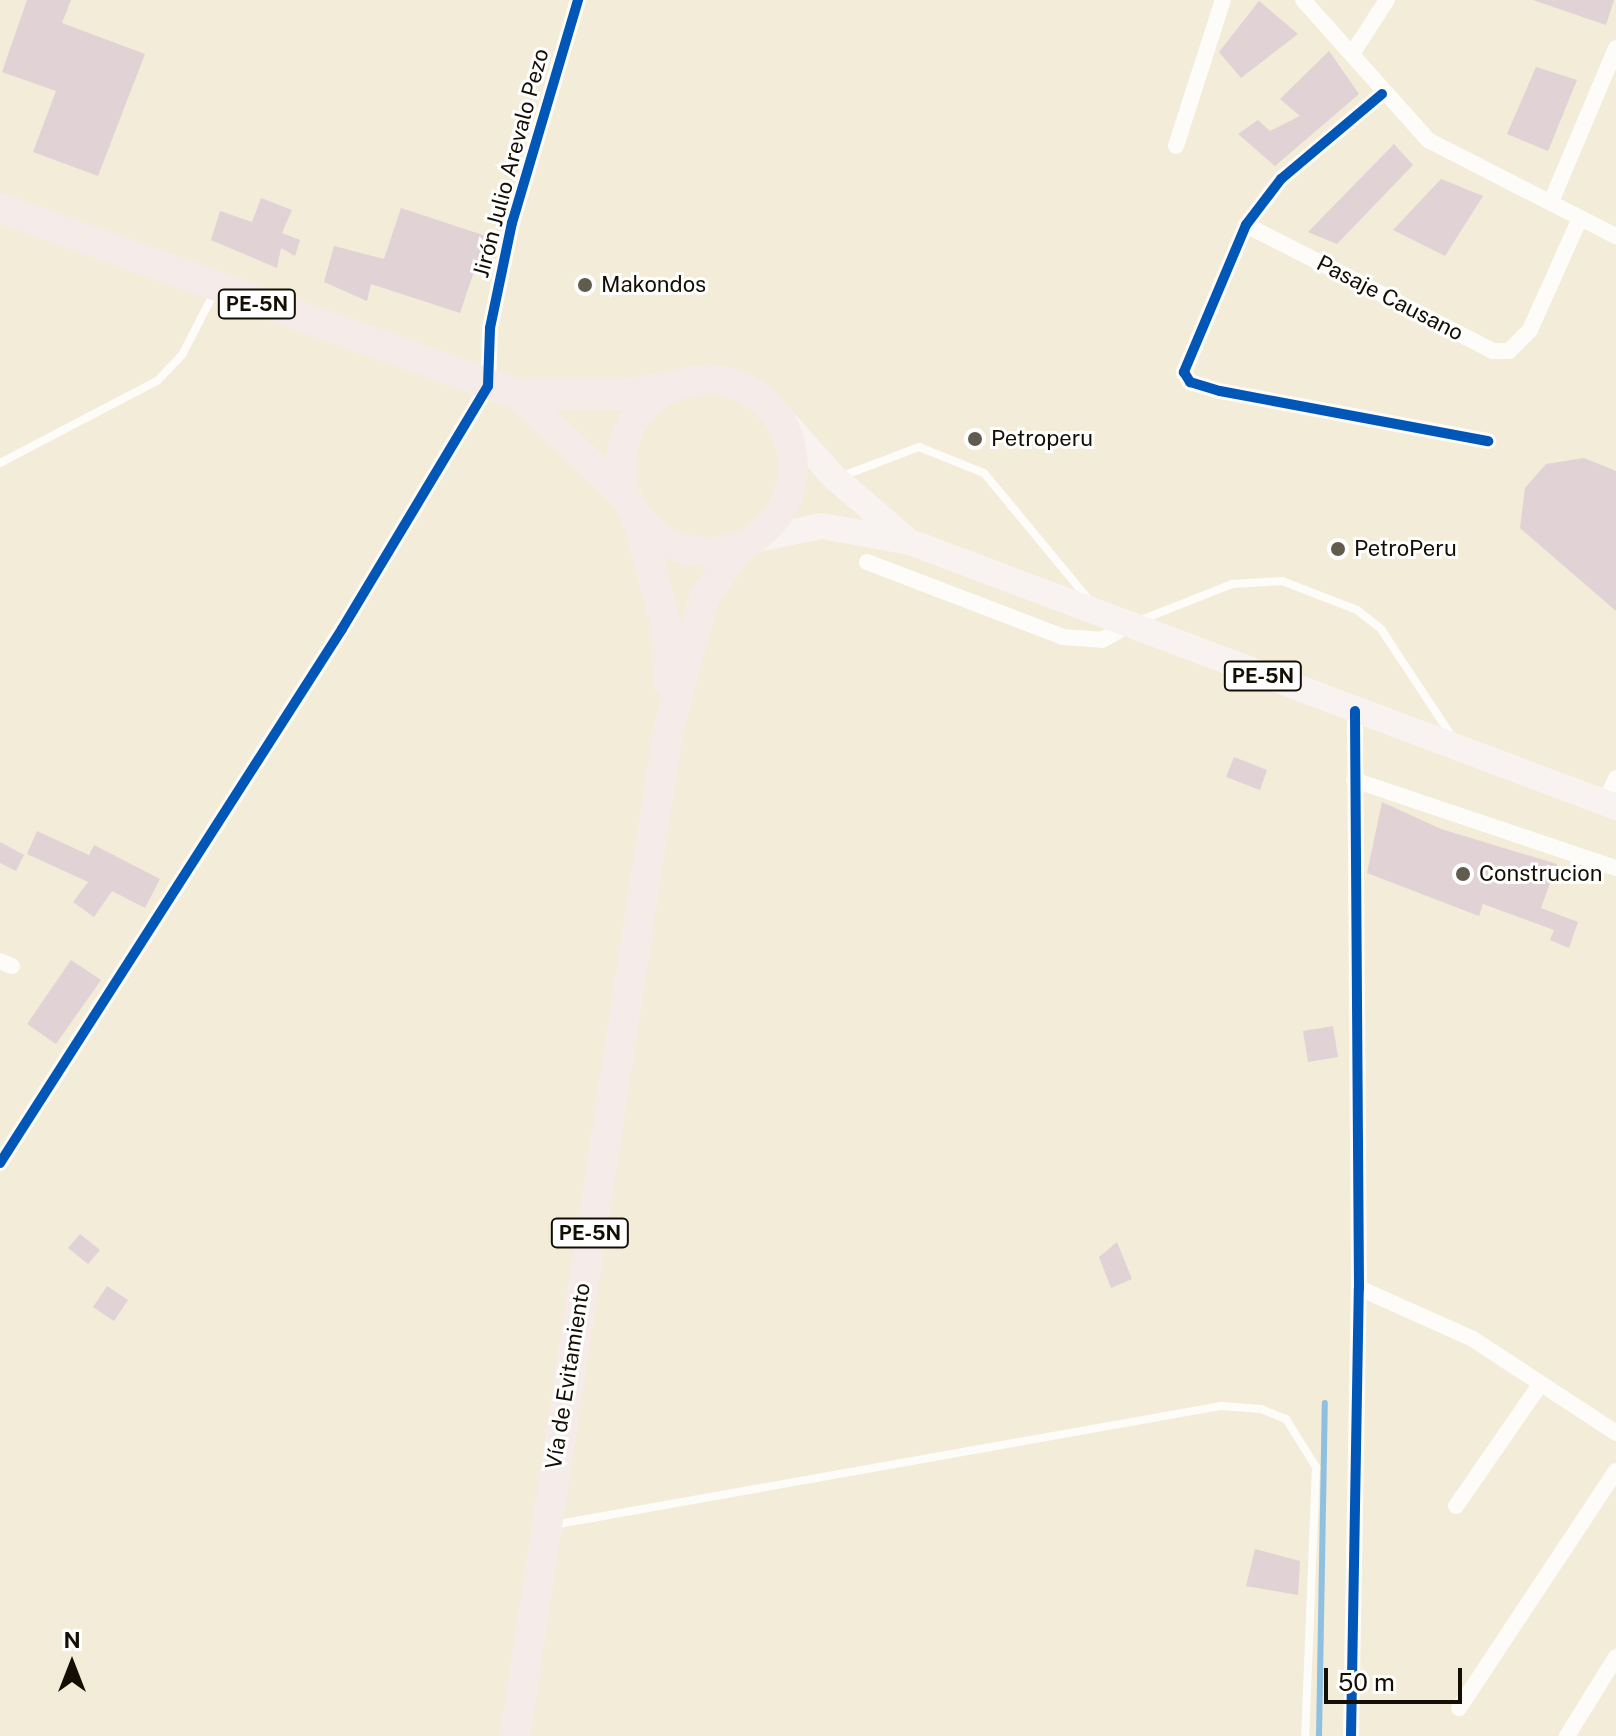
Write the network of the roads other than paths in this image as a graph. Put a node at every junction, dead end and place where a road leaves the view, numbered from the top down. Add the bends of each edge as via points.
1 (578, 0) edge
2 (1223, 0) edge
3 (1303, 0) edge
4 (1387, 0) edge
5 (1616, 48) edge
6 (1352, 54) junction
7 (1382, 94) junction
8 (1176, 146) dead end
9 (1551, 202) junction
10 (0, 208) edge
11 (1580, 218) junction
12 (1246, 225) junction
13 (1616, 236) edge
14 (216, 289) junction
15 (688, 382) junction
16 (488, 386) junction
17 (517, 394) junction
18 (770, 406) junction
19 (1488, 441) dead end
20 (0, 463) edge
21 (836, 479) junction
22 (632, 507) junction
23 (910, 542) junction
24 (747, 543) junction
25 (867, 562) dead end
26 (1099, 613) junction
27 (1129, 625) junction
28 (1355, 711) junction
29 (668, 731) junction
30 (1461, 750) junction
31 (1616, 778) edge
32 (1354, 780) junction
33 (1611, 805) edge
34 (1616, 868) edge
35 (0, 1163) edge
36 (1359, 1288) junction
37 (1539, 1386) junction
38 (1616, 1433) edge
39 (1616, 1471) edge
40 (1456, 1506) dead end
41 (545, 1527) junction
42 (1616, 1657) edge
43 (1459, 1708) dead end
44 (515, 1736) edge
45 (1305, 1736) edge
46 (1351, 1736) edge
47 (1567, 1736) edge

1 - 16 street, Jirón Julio Arevalo Pezo via 512,223 490,328
2 - 8 street
3 - 6 street
4 - 6 street
5 - 9 street
6 - 7 street
7 - 9 street via 1428,140
7 - 12 street via 1281,179
9 - 11 street
10 - 14 highway, PE-5N
11 - 12 street, Pasaje Causano via 1530,330 1509,351 1493,351
11 - 13 street
12 - 19 street via 1186,357 1190,382
14 - 16 highway, PE-5N
14 - 20 lane via 182,355 157,381
15 - 17 highway, PE-5N via 622,395
15 - 18 highway via 732,384
15 - 22 highway via 638,414 620,469
16 - 17 highway, PE-5N
16 - 35 street via 342,629
17 - 22 highway, PE-5N
18 - 21 main road, PE-5N
18 - 24 highway via 792,452 793,477 779,513
21 - 23 main road, PE-5N
21 - 26 lane via 919,447 984,473
22 - 24 highway via 683,550
22 - 29 highway, Vía de Evitamiento / PE-5N via 667,628
23 - 24 main road, PE-5N via 822,526
23 - 26 main road, PE-5N
24 - 29 highway, Vía de Evitamiento / PE-5N via 704,598
25 - 27 street via 1063,637 1102,640
26 - 27 main road, PE-5N
27 - 28 main road, PE-5N
27 - 30 lane via 1232,584 1282,581 1357,610 1381,629
28 - 30 main road, PE-5N
28 - 32 street
29 - 41 highway, Vía de Evitamiento / PE-5N
30 - 33 main road, PE-5N
31 - 33 street
32 - 34 street
32 - 36 street
36 - 37 street via 1473,1339
36 - 46 street
37 - 38 street
37 - 40 street
39 - 43 street
41 - 44 highway, Vía de Evitamiento / PE-5N
41 - 45 lane via 1221,1406 1261,1409 1286,1419 1316,1467
42 - 47 street

